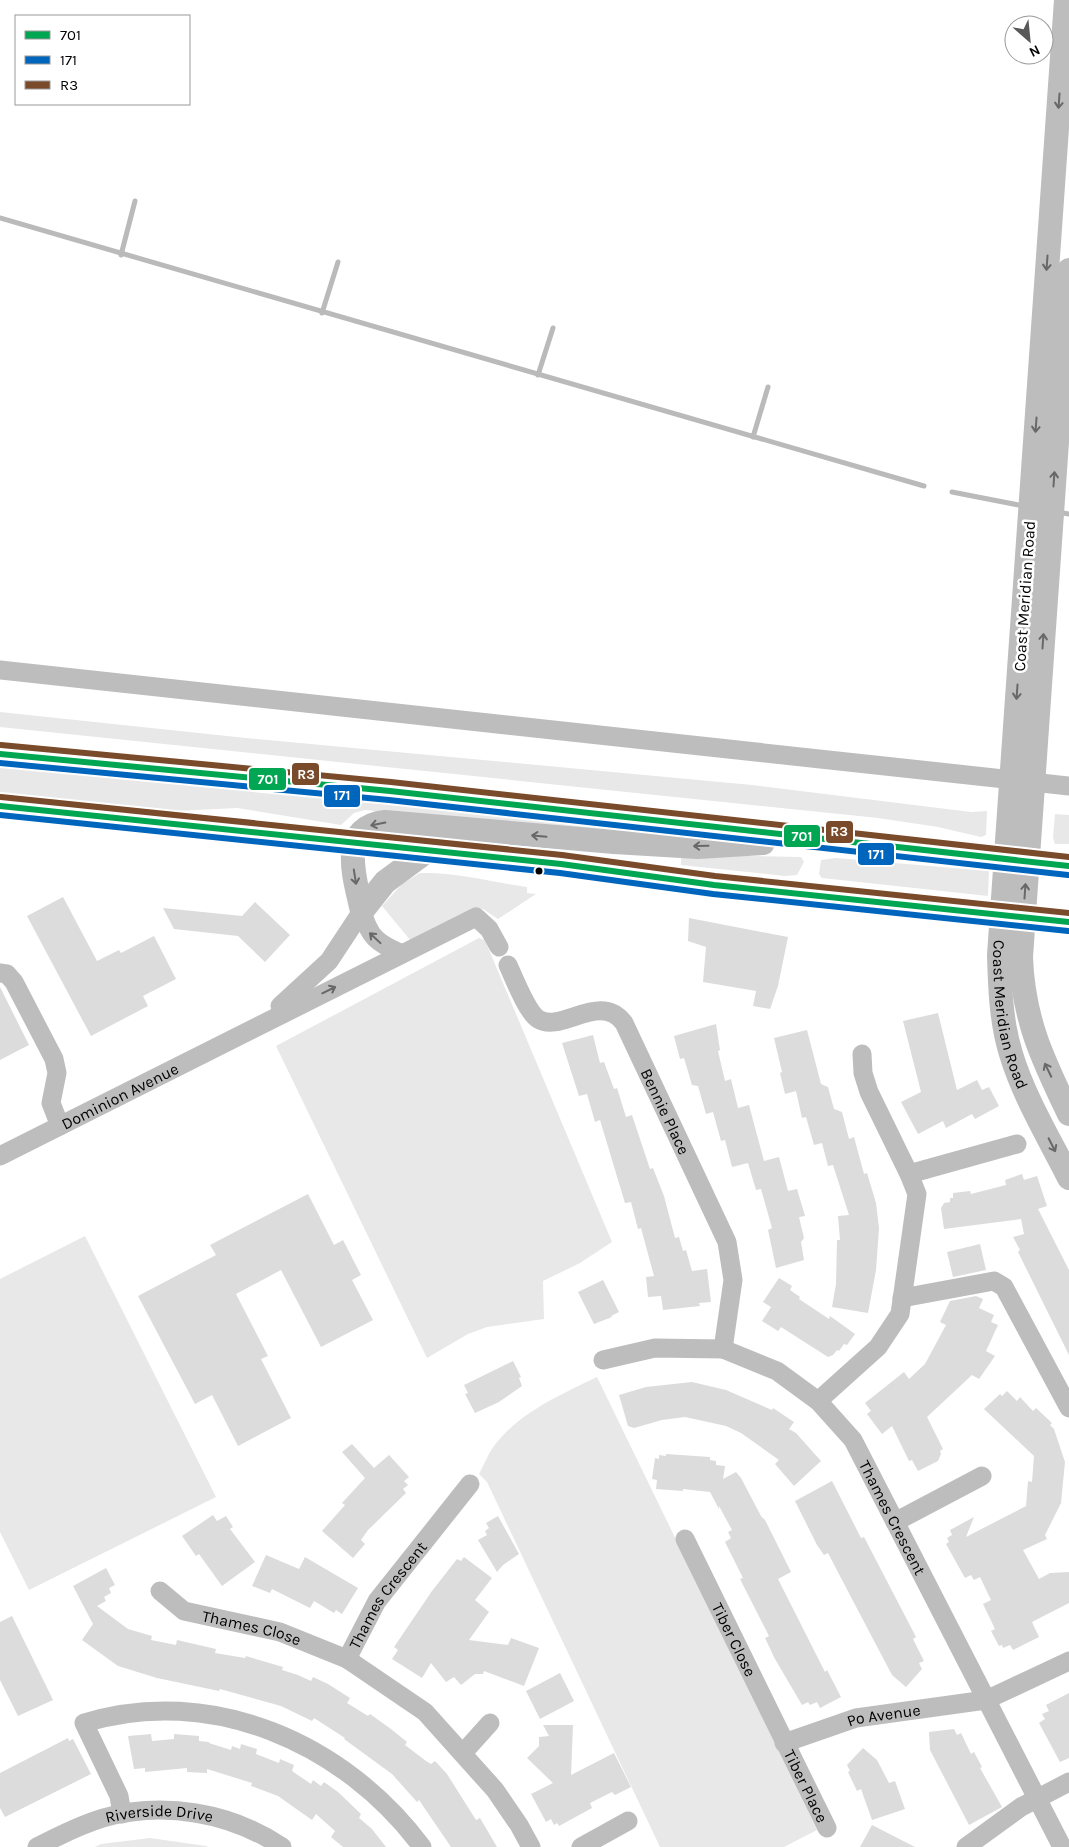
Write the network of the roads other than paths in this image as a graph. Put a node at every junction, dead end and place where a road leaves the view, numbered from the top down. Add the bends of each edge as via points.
1 (1066, 0) edge
2 (1069, 270) edge
3 (0, 670) edge
4 (0, 754) edge
5 (1069, 786) edge
6 (0, 806) edge
7 (837, 840) junction
8 (354, 843) junction
9 (428, 851) junction
10 (1069, 866) edge
11 (362, 911) junction
12 (1069, 922) edge
13 (499, 946) dead end
14 (402, 954) junction
15 (1010, 956) junction
16 (508, 965) dead end
17 (0, 973) edge
18 (239, 1035) junction
19 (862, 1054) dead end
20 (1069, 1114) edge
21 (60, 1126) junction
22 (1017, 1144) dead end
23 (0, 1156) edge
24 (909, 1174) junction
25 (1069, 1178) edge
26 (902, 1298) junction
27 (723, 1349) junction
28 (603, 1360) dead end
29 (818, 1401) junction
30 (1069, 1408) edge
31 (982, 1476) dead end
32 (470, 1484) dead end
33 (895, 1522) junction
34 (685, 1538) dead end
35 (160, 1591) dead end
36 (347, 1659) junction
37 (1069, 1662) edge
38 (986, 1700) junction
39 (490, 1723) dead end
40 (784, 1742) junction
41 (463, 1753) junction
42 (1069, 1782) edge
43 (1037, 1799) junction
44 (122, 1814) junction
45 (628, 1821) dead end
46 (827, 1828) dead end
47 (37, 1847) edge
48 (282, 1847) edge
49 (422, 1847) edge
50 (531, 1847) edge
51 (582, 1847) edge
52 (966, 1847) edge
53 (1062, 1847) edge

1 -> 15 main road, Coast Meridian Road
15 -> 2 main road, Coast Meridian Road
3 - 5 street
4 - 7 main road via 390,791
6 - 8 main road
7 -> 8 main road via 698,847 385,822 363,829
7 - 10 main road
8 - 9 main road
8 -> 11 main road via 354,873
9 - 11 main road via 385,882
9 - 12 main road
14 -> 11 street via 374,938 366,927
11 - 18 street, Dominion Avenue via 329,961 290,999
13 - 14 street, Dominion Avenue via 489,929 476,917
18 -> 14 street, Dominion Avenue
20 -> 15 main road, Coast Meridian Road via 1039,1052 1023,987
15 -> 25 main road, Coast Meridian Road via 1003,1017 1010,1053 1023,1087
16 - 27 street, Bennie Place via 538,1019 553,1021 605,1011 616,1014 624,1023 727,1242 732,1280
17 - 21 street via 7,974 14,982 54,1059 57,1073 51,1103
18 - 21 street, Dominion Avenue
19 - 24 street via 869,1092
21 - 23 street, Dominion Avenue
22 - 24 street
24 - 26 street via 917,1194
26 - 29 street via 900,1314 878,1347
26 - 30 street via 994,1281 1004,1287
27 - 28 street, Thames Crescent via 655,1348
27 - 29 street, Thames Crescent via 778,1371
29 - 33 street, Thames Crescent via 853,1440
31 - 33 street
32 - 36 street, Thames Crescent via 377,1601
33 - 38 street, Thames Crescent
34 - 40 street, Tiber Close
35 - 36 street, Thames Close via 184,1611 280,1632
36 - 41 street, Thames Crescent via 425,1712
37 - 38 street, Po Avenue
38 - 40 street, Po Avenue via 856,1718
38 - 43 street, Thames Crescent
39 - 41 street
40 - 46 street, Tiber Place
41 - 50 street, Thames Crescent via 495,1790
42 - 43 street
43 - 52 street
43 - 53 street, Thames Crescent
44 - 47 street, Riverside Drive via 83,1825
44 - 48 street, Riverside Drive via 156,1810 203,1815 248,1828
44 - 49 street via 119,1796 84,1723 127,1713 168,1710 204,1713 267,1729 322,1755 378,1796
45 - 51 street

